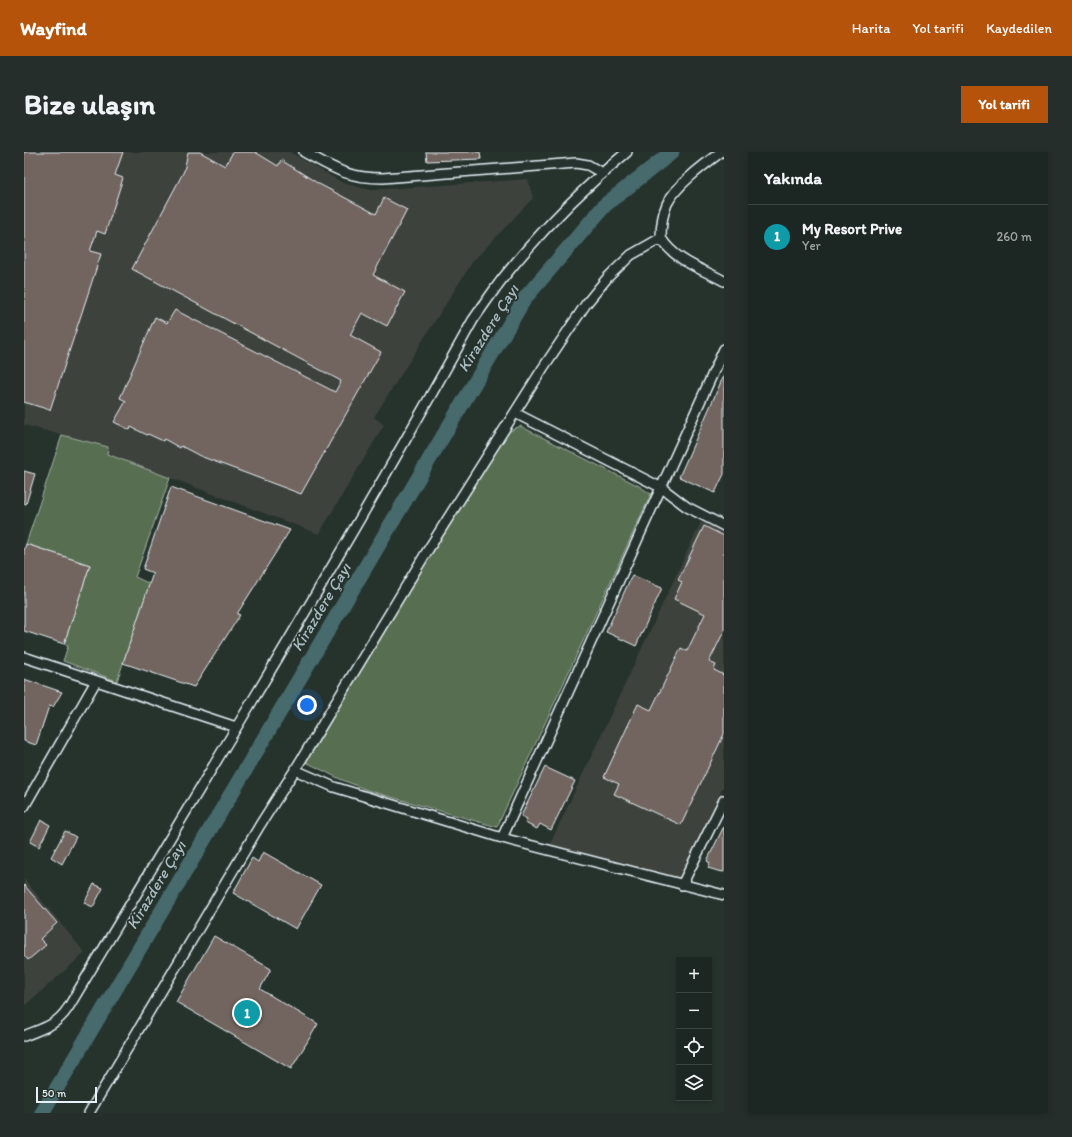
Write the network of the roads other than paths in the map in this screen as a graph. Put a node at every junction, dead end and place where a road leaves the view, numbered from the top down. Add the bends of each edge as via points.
1 (304, 152) edge
2 (627, 152) edge
3 (721, 152) edge
4 (602, 173) junction
5 (661, 238) junction
6 (724, 281) edge
7 (724, 349) edge
8 (515, 413) junction
9 (662, 488) junction
10 (724, 526) edge
11 (24, 657) edge
12 (96, 681) junction
13 (236, 727) junction
14 (295, 770) junction
15 (724, 800) edge
16 (24, 807) edge
17 (502, 838) junction
18 (682, 886) junction
19 (724, 895) edge
20 (24, 1036) edge
21 (89, 1113) edge

1 - 4 street via 340,172 367,178 576,163 588,165
2 - 4 street
3 - 5 street via 672,195 661,224
4 - 13 street via 550,224 503,278 473,320 316,595
5 - 6 street via 678,256
5 - 8 street via 631,255 608,277 568,330
7 - 9 street
8 - 9 street
8 - 14 street via 426,553
9 - 10 street via 693,510
9 - 17 street
11 - 12 street
12 - 13 street
12 - 16 street
13 - 20 street via 62,1018
14 - 17 street via 334,787
14 - 21 street via 256,831
15 - 18 street
17 - 18 street
18 - 19 street

